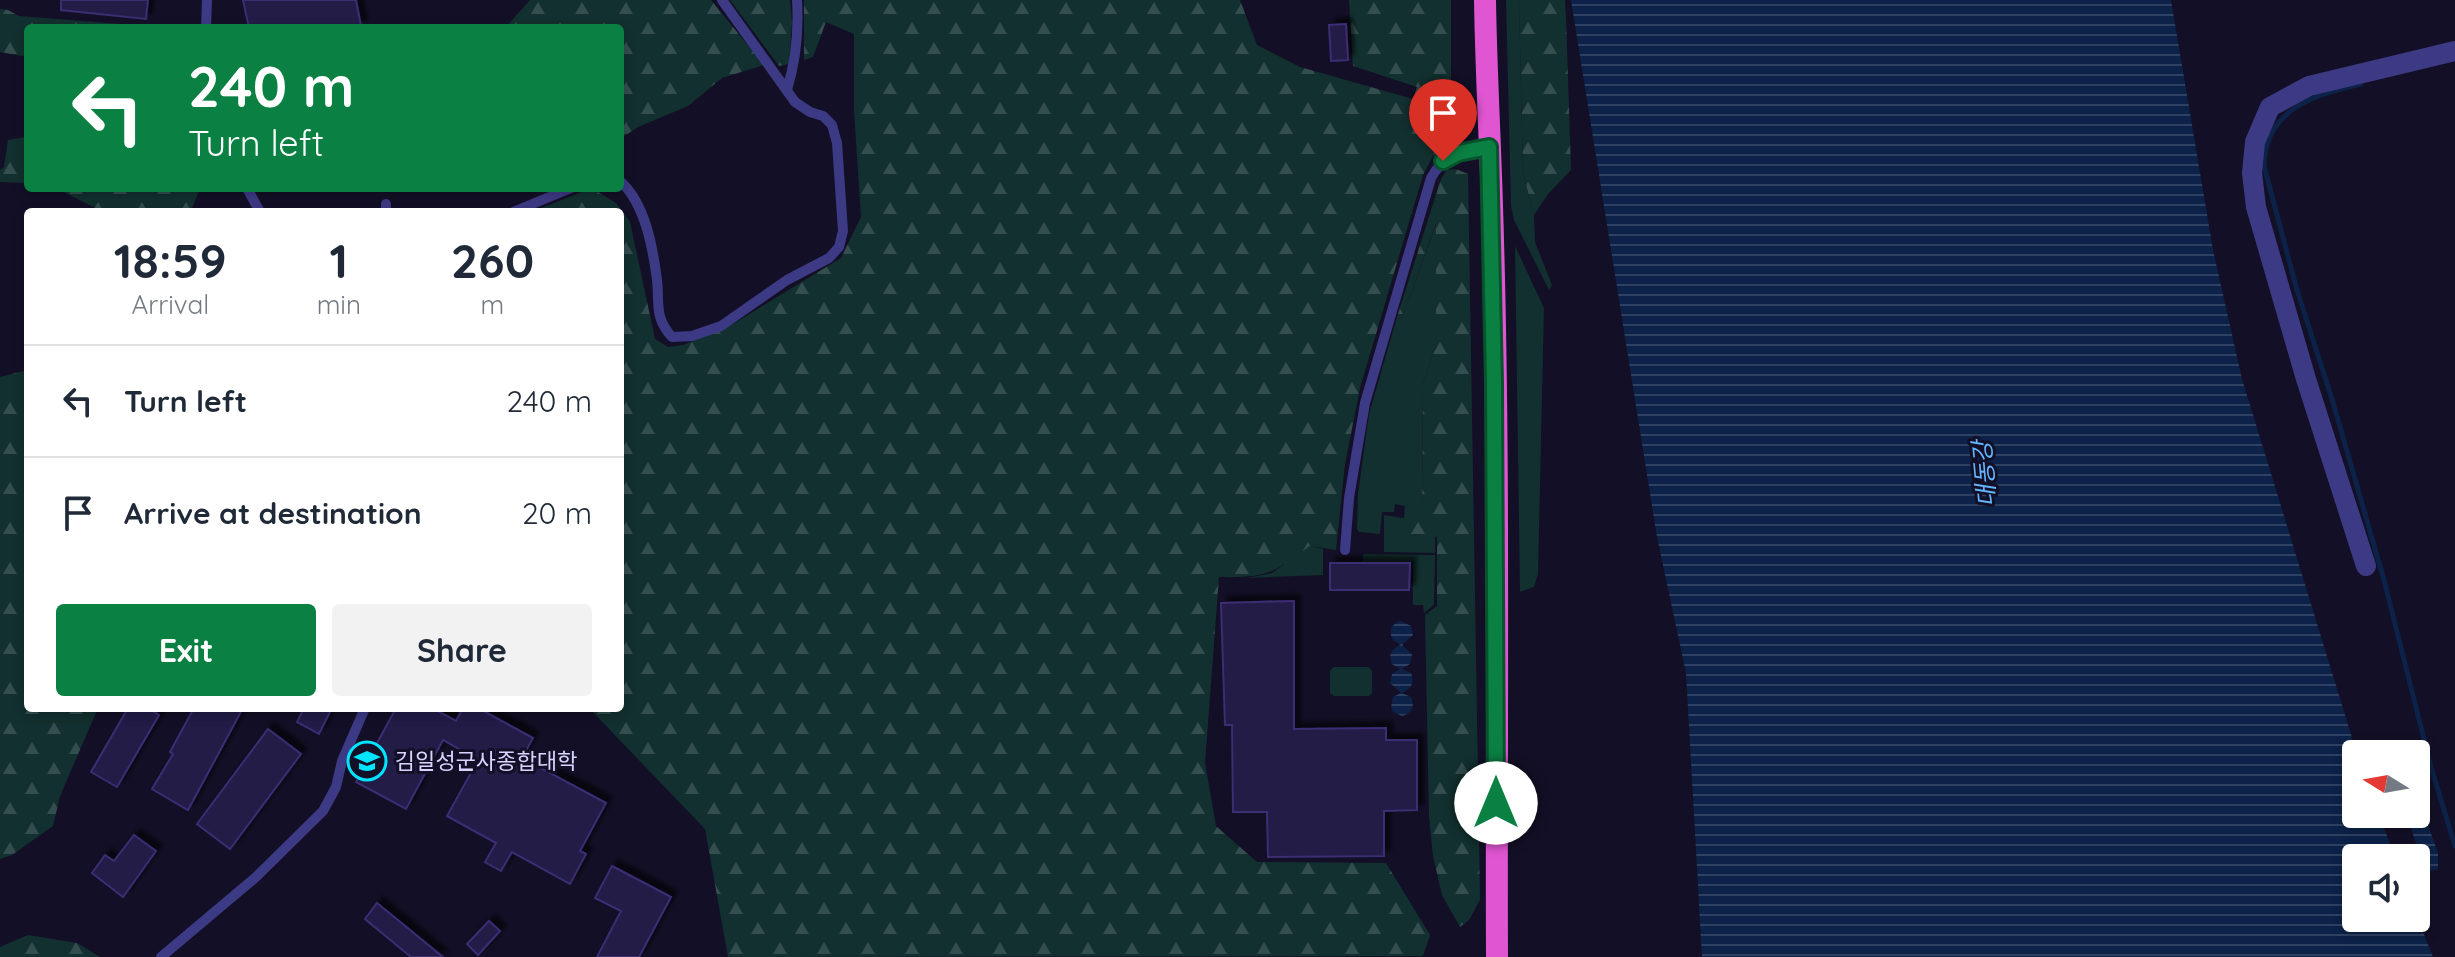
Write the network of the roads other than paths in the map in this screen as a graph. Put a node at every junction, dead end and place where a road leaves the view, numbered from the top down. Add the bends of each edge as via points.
1 (207, 0) edge
2 (722, 0) edge
3 (797, 0) edge
4 (1485, 0) edge
5 (206, 24) edge
6 (2455, 51) edge
7 (787, 90) junction
8 (1489, 147) junction
9 (624, 184) edge
10 (561, 192) edge
11 (523, 208) edge
12 (1345, 550) dead end
13 (2366, 566) dead end
14 (363, 712) edge
15 (161, 957) edge
16 (1497, 957) edge

1 - 5 lane
2 - 7 lane
3 - 7 lane via 795,65
4 - 8 highway
6 - 13 street via 2309,86 2270,107 2255,142 2256,207
7 - 9 lane via 795,102 832,125 843,231 839,247 721,326 672,337 660,324 656,273 644,223
8 - 12 lane via 1443,161 1431,178 1365,403
8 - 16 highway
10 - 11 lane
14 - 15 lane via 323,811 256,877

